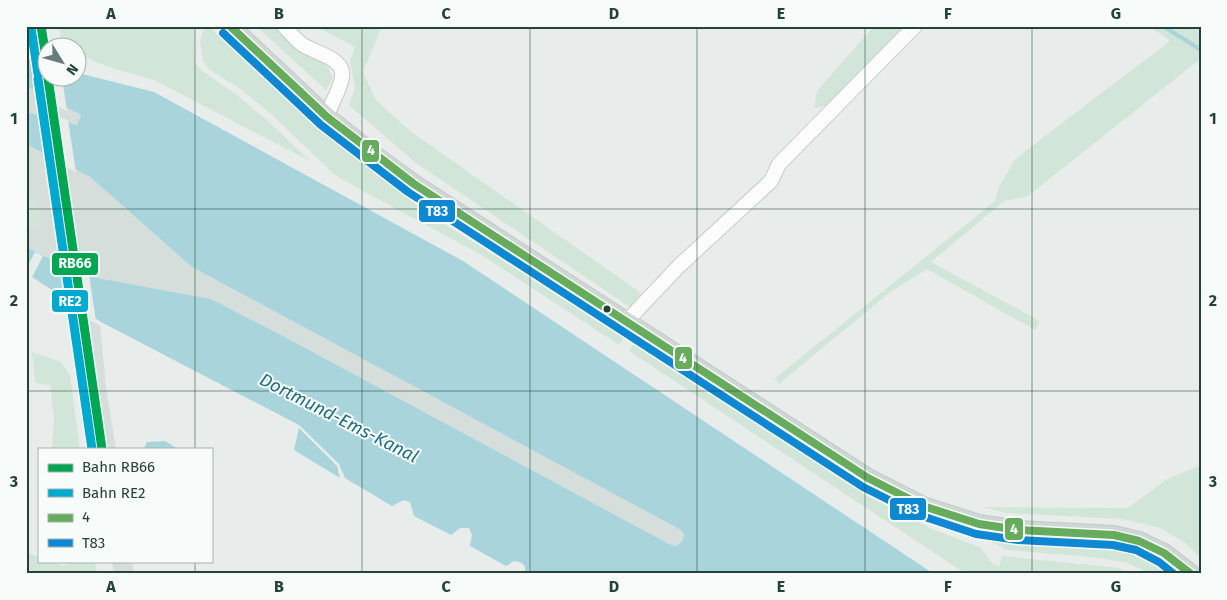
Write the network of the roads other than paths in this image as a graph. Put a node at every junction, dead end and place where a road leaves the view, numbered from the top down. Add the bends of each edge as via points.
1 (230, 26) edge
2 (284, 26) edge
3 (915, 26) edge
4 (327, 117) junction
5 (626, 322) junction
6 (1191, 574) edge

1 - 4 main road
2 - 4 street via 304,45 338,64 343,75
3 - 5 street via 779,164 771,181 678,266
4 - 5 main road via 414,184
5 - 6 main road via 868,478 923,506 979,524 1139,540 1164,553

